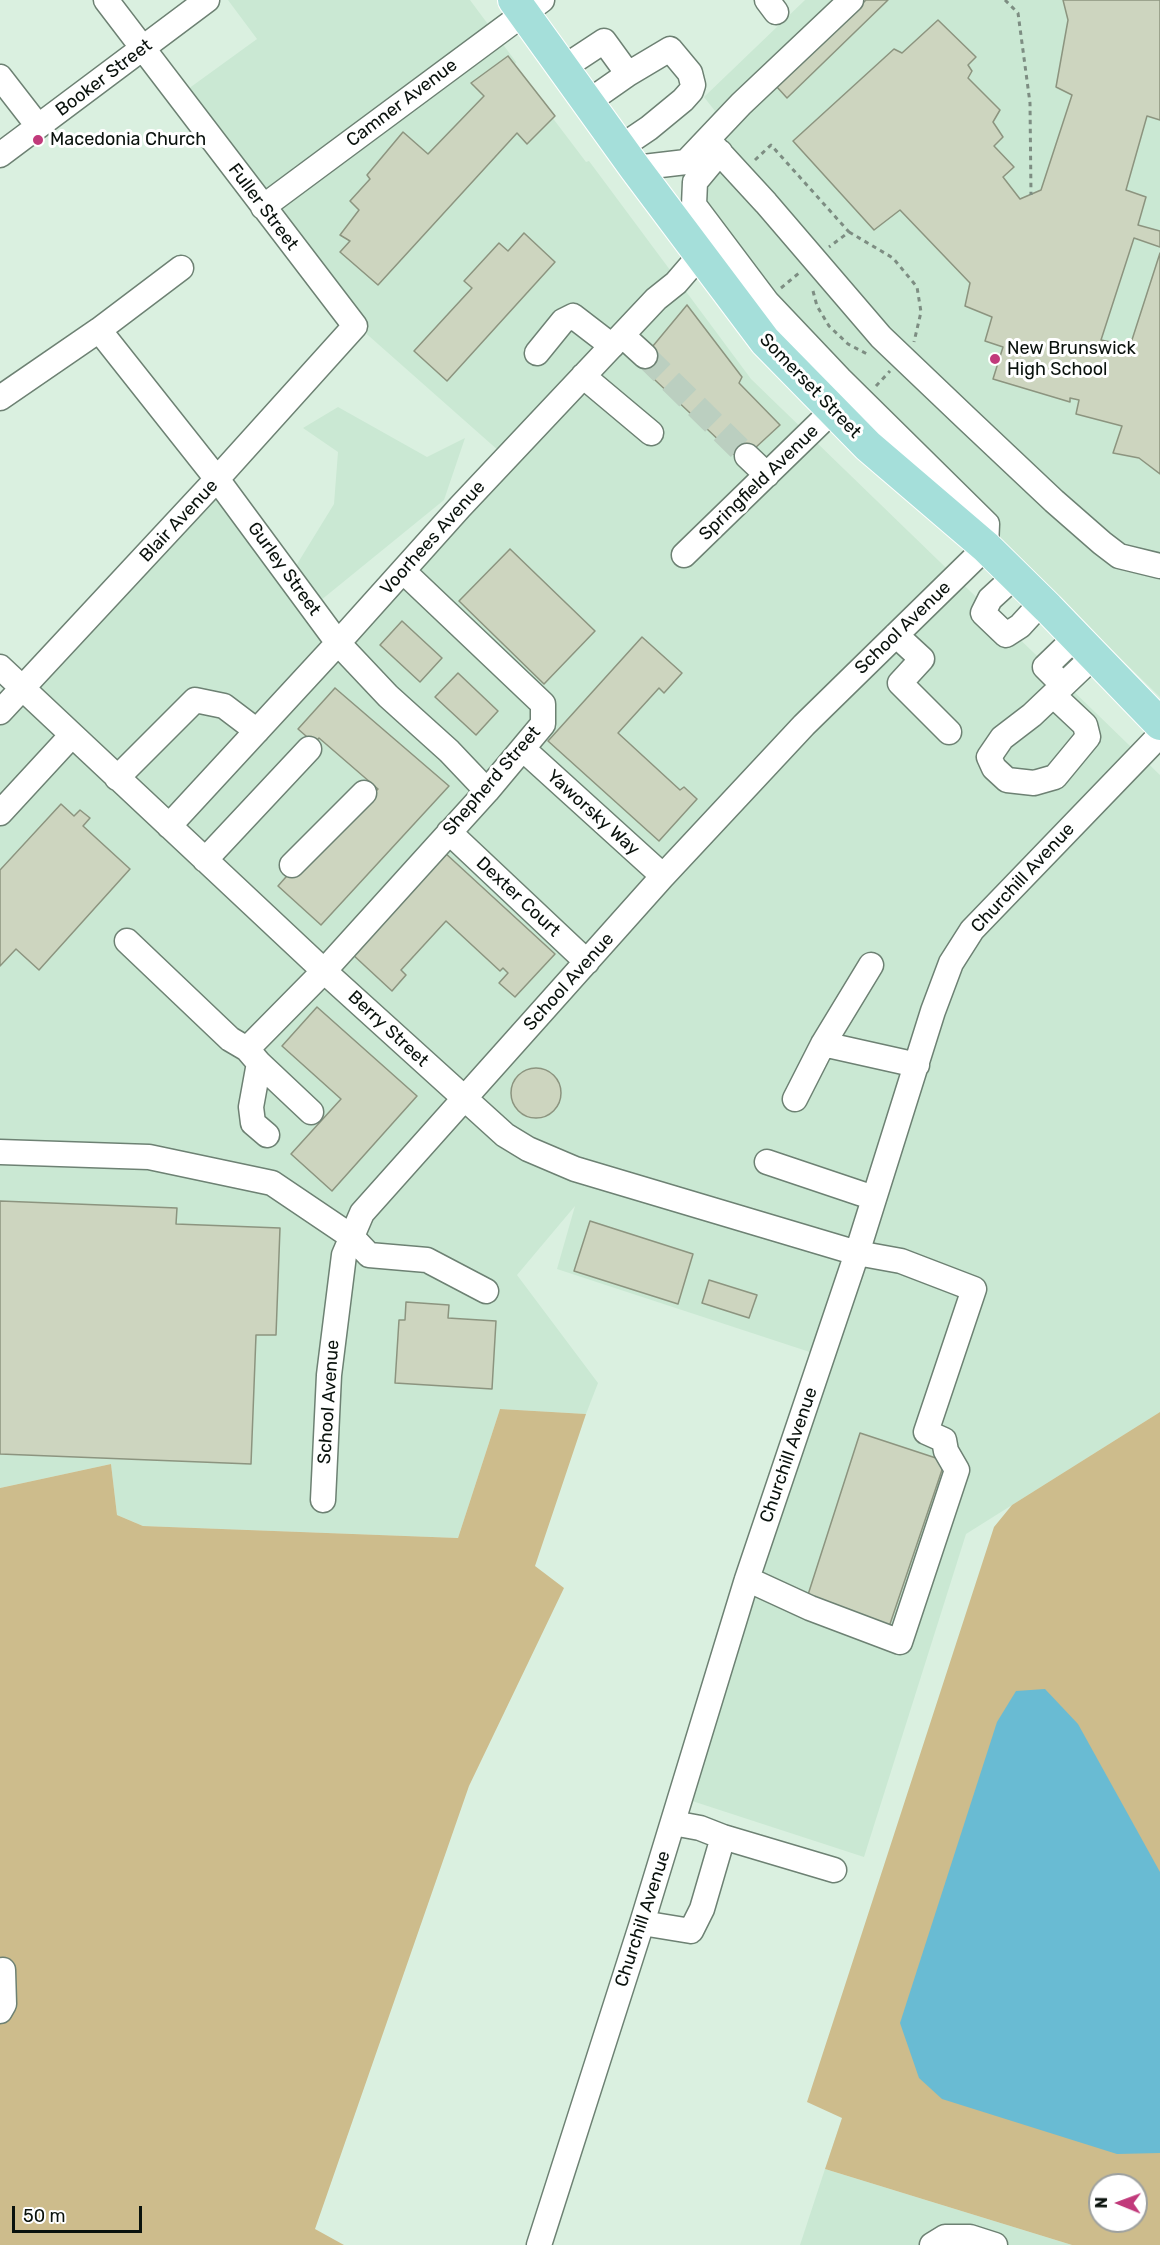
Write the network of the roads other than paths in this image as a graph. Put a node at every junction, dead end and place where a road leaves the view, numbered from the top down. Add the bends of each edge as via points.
1 (106, 0) edge
2 (207, 0) edge
3 (851, 0) edge
4 (526, 4) edge
5 (142, 49) junction
6 (563, 68) junction
7 (628, 74) junction
8 (0, 77) edge
9 (588, 102) junction
10 (9, 107) edge
11 (39, 126) junction
12 (714, 146) junction
13 (0, 155) edge
14 (628, 158) junction
15 (263, 207) junction
16 (701, 254) junction
17 (181, 268) dead end
18 (355, 326) joint
19 (99, 330) junction
20 (617, 341) junction
21 (537, 353) dead end
22 (645, 356) tunnel mouth
23 (583, 376) junction
24 (2, 392) edge
25 (835, 415) junction
26 (651, 433) dead end
27 (747, 456) tunnel mouth
28 (766, 475) junction
29 (217, 479) junction
30 (986, 547) junction
31 (684, 555) dead end
32 (1160, 566) edge
33 (403, 571) junction
34 (1015, 576) junction
35 (1042, 602) junction
36 (896, 635) junction
37 (338, 644) junction
38 (1085, 646) junction
39 (0, 668) edge
40 (23, 689) junction
41 (1058, 690) dead end
42 (0, 712) edge
43 (1160, 724) edge
44 (257, 731) junction
45 (949, 732) dead end
46 (72, 735) junction
47 (1160, 735) edge
48 (309, 749) dead end
49 (523, 749) junction
50 (117, 778) junction
51 (487, 791) junction
52 (364, 793) dead end
53 (0, 813) edge
54 (169, 826) junction
55 (448, 832) junction
56 (206, 860) junction
57 (292, 865) dead end
58 (663, 876) junction
59 (127, 941) dead end
60 (587, 962) junction
61 (871, 965) dead end
62 (324, 971) junction
63 (823, 1044) junction
64 (253, 1056) junction
65 (916, 1065) junction
66 (464, 1099) junction
67 (795, 1099) dead end
68 (311, 1112) dead end
69 (267, 1135) dead end
70 (0, 1152) edge
71 (767, 1162) dead end
72 (874, 1198) junction
73 (352, 1237) junction
74 (857, 1253) junction
75 (486, 1291) dead end
76 (323, 1500) dead end
77 (747, 1579) junction
78 (673, 1823) junction
79 (723, 1837) junction
80 (834, 1870) dead end
81 (642, 1923) junction
82 (3, 1970) dead end
83 (0, 2011) edge
84 (539, 2245) edge
85 (932, 2245) edge
86 (995, 2245) edge

1 - 5 street, Fuller Street
2 - 5 street, Booker Street
3 - 12 street via 741,104
4 - 6 main road, Somerset Street
4 - 15 street, Camner Avenue
5 - 11 street, Booker Street
5 - 15 street, Fuller Street
6 - 7 street via 604,41
6 - 9 main road, Somerset Street
7 - 9 street
7 - 14 street via 670,49 690,73 693,85 683,100 649,128
8 - 10 street
9 - 14 main road, Somerset Street
10 - 11 street
11 - 13 street, Booker Street
12 - 14 street via 686,162
12 - 30 street via 695,182 694,205 767,302 987,524
12 - 32 street via 881,337 1030,479 1119,556
14 - 16 main road, Somerset Street
15 - 18 street, Fuller Street
16 - 20 street, Voorhees Avenue
16 - 25 main road, Somerset Street via 765,341
17 - 19 street
18 - 29 street, Blair Avenue
19 - 24 street
19 - 29 street, Gurley Street
20 - 21 street via 573,316 563,321
20 - 22 street
20 - 23 street, Voorhees Avenue
23 - 26 street
23 - 33 street, Voorhees Avenue
25 - 28 street, Springfield Avenue via 826,417
25 - 30 main road, Somerset Street
27 - 28 street
28 - 31 street, Springfield Avenue
29 - 37 street, Gurley Street
29 - 40 street, Blair Avenue
30 - 34 main road, Somerset Street
30 - 36 street, School Avenue
33 - 37 street, Voorhees Avenue
33 - 49 street, Shepherd Street via 543,704 543,724
34 - 35 main road, Somerset Street
34 - 35 street via 990,599 984,613 1006,635
35 - 38 main road, Somerset Street
36 - 45 street via 922,659 900,683
36 - 58 street, School Avenue via 804,725
37 - 44 street, Voorhees Avenue
37 - 51 street, Gurley Street
38 - 41 street via 1045,667
38 - 43 main road, Somerset Street
39 - 40 street, Berry Street
40 - 42 street, Blair Avenue
40 - 46 street, Berry Street
44 - 50 street via 224,706 195,700
44 - 54 street, Voorhees Avenue
46 - 50 street, Berry Street
46 - 53 street
47 - 65 street, Churchill Avenue via 972,930 951,963
48 - 56 street
49 - 51 street, Shepherd Street
49 - 58 street, Yaworsky Way
50 - 54 street, Berry Street
51 - 55 street, Shepherd Street
52 - 57 street
54 - 56 street, Berry Street
55 - 60 street, Dexter Court
55 - 62 street, Shepherd Street
56 - 62 street, Berry Street
58 - 60 street, School Avenue
59 - 64 street
60 - 66 street, School Avenue
61 - 63 street
62 - 64 street, Shepherd Street
62 - 66 street, Berry Street
63 - 65 street
63 - 67 street
64 - 68 street
64 - 69 street via 253,1123
65 - 72 street, Churchill Avenue
66 - 73 street, School Avenue via 362,1213
66 - 74 street, Berry Street via 505,1135 575,1169
70 - 73 street via 149,1157 272,1183
71 - 72 street
72 - 74 street, Churchill Avenue
73 - 75 street via 369,1256 427,1260
73 - 76 street, School Avenue via 344,1255 329,1375
74 - 77 street, Churchill Avenue
74 - 77 street, Berry Street via 902,1261 974,1289 926,1432 944,1440 957,1470 900,1642
77 - 78 street, Churchill Avenue
78 - 79 street
78 - 81 street, Churchill Avenue
79 - 80 street
79 - 81 street via 702,1909 691,1931
81 - 84 street, Churchill Avenue
82 - 83 street via 4,2004
85 - 86 street via 945,2236 970,2237

